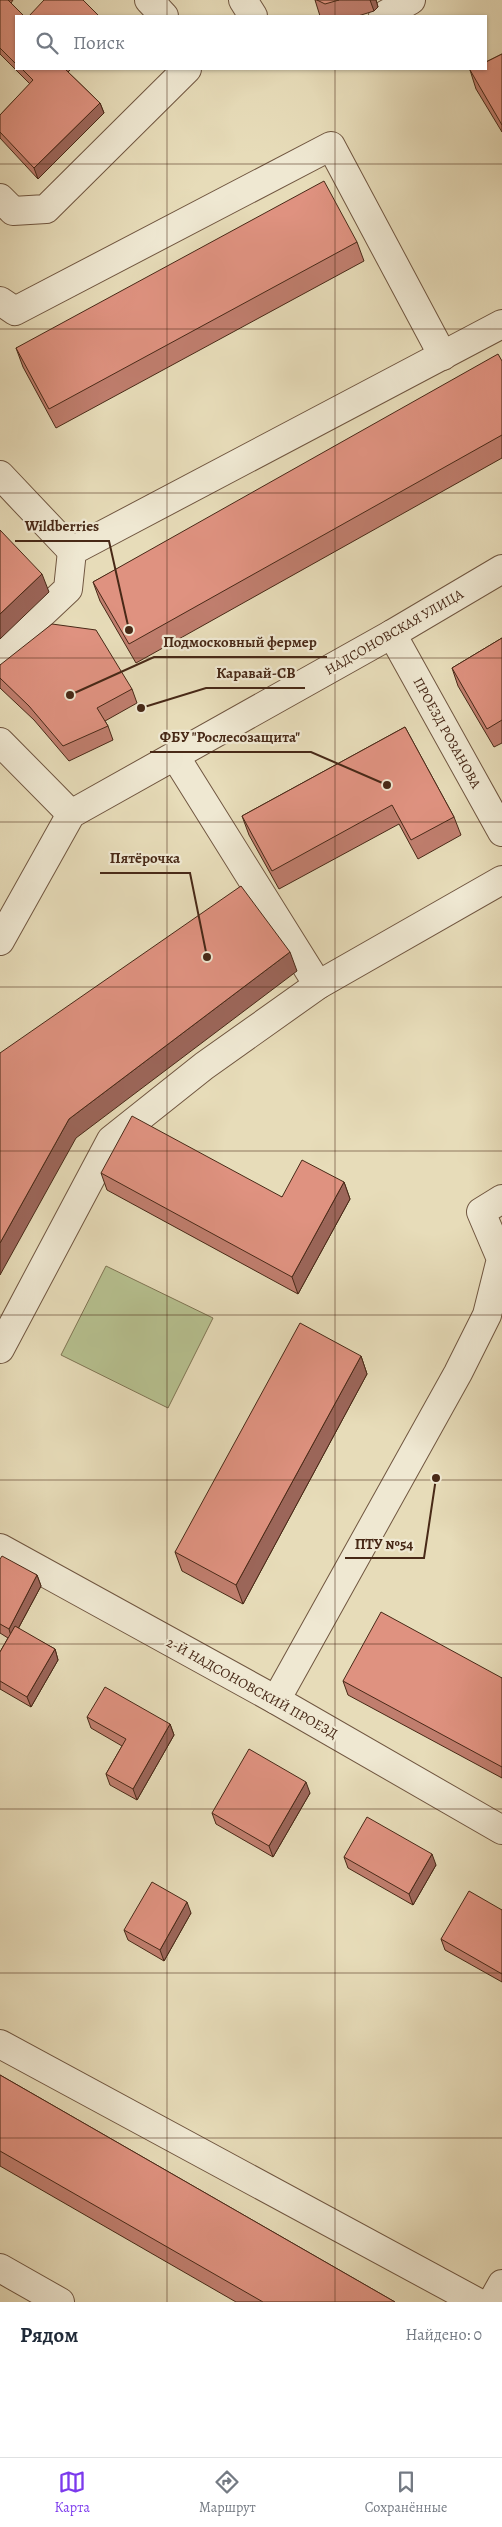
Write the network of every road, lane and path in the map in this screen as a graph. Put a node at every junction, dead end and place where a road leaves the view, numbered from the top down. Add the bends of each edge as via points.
1 (149, 0) edge
2 (243, 0) edge
3 (411, 0) edge
4 (163, 15) edge
5 (253, 15) edge
6 (385, 15) edge
7 (186, 70) edge
8 (0, 198) edge
9 (0, 301) edge
10 (502, 324) edge
11 (443, 356) junction
12 (0, 475) edge
13 (72, 551) junction
14 (502, 569) edge
15 (392, 634) junction
16 (0, 653) edge
17 (0, 742) edge
18 (175, 756) junction
19 (71, 814) junction
20 (498, 815) edge
21 (502, 880) edge
22 (0, 941) edge
23 (318, 985) junction
24 (502, 1199) edge
25 (0, 1349) edge
26 (0, 1548) edge
27 (276, 1700) junction
28 (502, 1830) edge
29 (0, 2044) edge
30 (0, 2268) edge
31 (502, 2284) edge
32 (60, 2302) edge
33 (477, 2302) edge
34 (492, 2302) edge

1 - 4 street
2 - 5 street
3 - 6 street
7 - 8 street via 46,209 13,211
9 - 11 street via 15,310 331,146
10 - 11 street
11 - 13 street
12 - 13 street
13 - 16 street via 68,589
14 - 15 street, НАДСОНОВСКАЯ УЛИЦА
15 - 18 street, НАДСОНОВСКАЯ УЛИЦА
15 - 20 street, ПРОЕЗД РОЗАНОВА
17 - 19 street
18 - 19 street, НАДСОНОВСКАЯ УЛИЦА
18 - 23 street
19 - 22 street
21 - 23 street
23 - 25 street via 204,1066 111,1140
24 - 27 street via 481,1212 501,1259 487,1315
26 - 27 street, 2-Й НАДСОНОВСКИЙ ПРОЕЗД
27 - 28 street, 2-Й НАДСОНОВСКИЙ ПРОЕЗД
29 - 33 street
30 - 32 street
31 - 34 street

